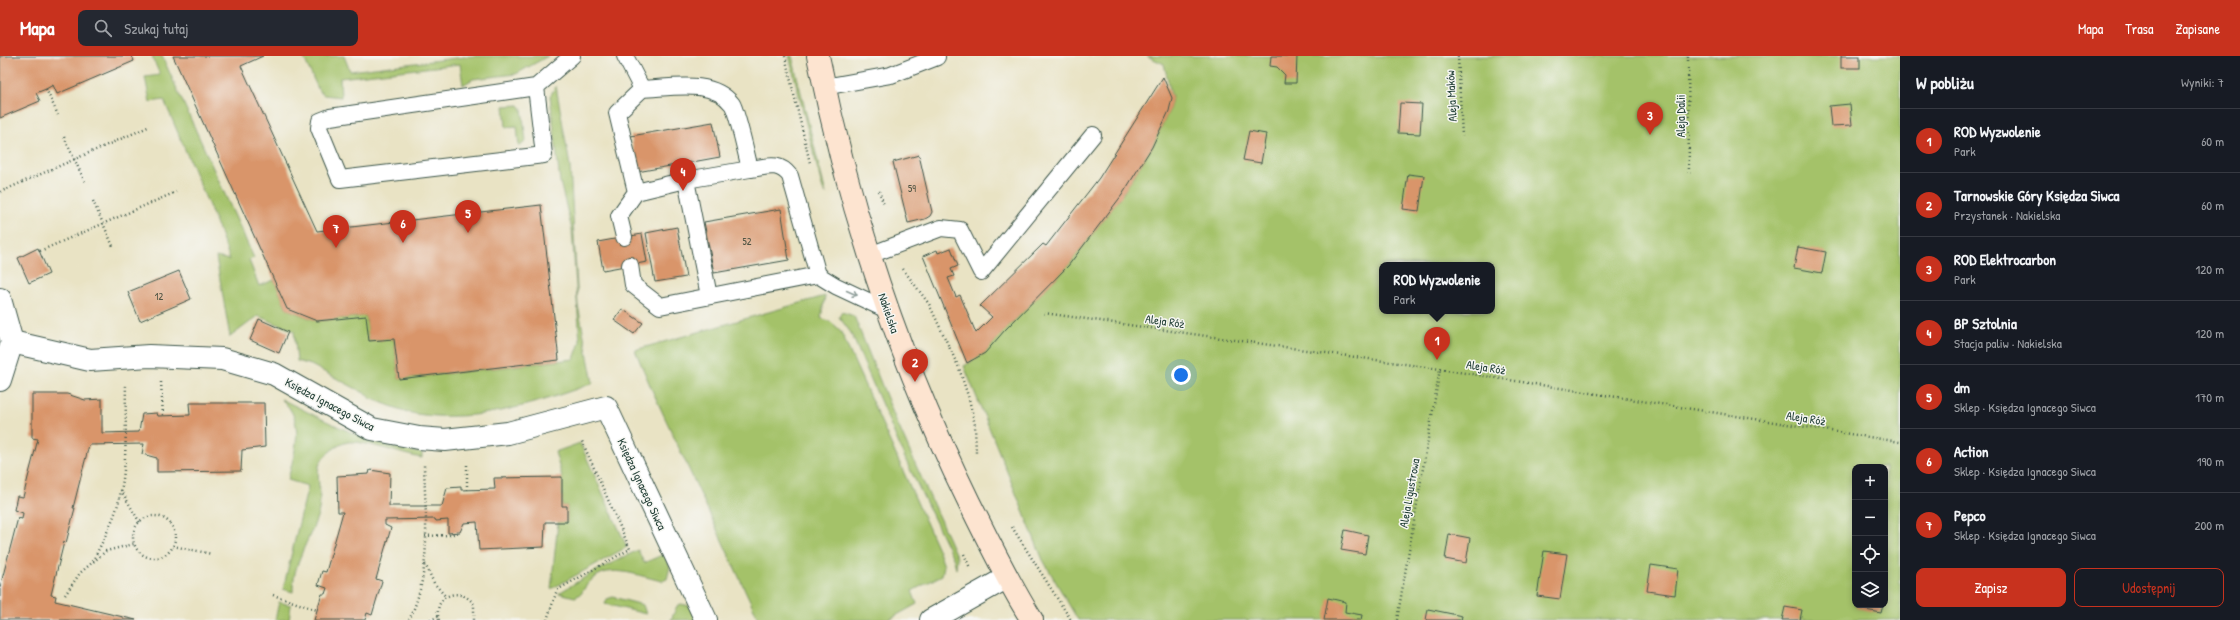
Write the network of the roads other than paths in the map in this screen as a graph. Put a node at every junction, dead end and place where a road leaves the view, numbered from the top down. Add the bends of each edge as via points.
1 (572, 56) edge
2 (625, 56) edge
3 (818, 56) edge
4 (937, 57) dead end
5 (536, 87) junction
6 (824, 87) junction
7 (642, 89) junction
8 (1093, 135) dead end
9 (750, 169) junction
10 (686, 180) junction
11 (636, 192) junction
12 (624, 237) dead end
13 (870, 255) junction
14 (630, 265) dead end
15 (818, 275) junction
16 (709, 296) junction
17 (0, 299) edge
18 (887, 310) junction
19 (12, 342) junction
20 (0, 380) edge
21 (1006, 578) junction
22 (706, 620) edge
23 (931, 620) edge
24 (1032, 620) edge

1 - 5 lane
2 - 7 lane
3 - 6 street, Nakielska
4 - 6 lane via 891,74
5 - 5 lane via 330,117 320,122 318,128 340,179 544,155
6 - 13 street, Nakielska
7 - 9 lane via 699,86 718,93 732,105
7 - 11 lane via 617,112
8 - 13 lane via 981,272 960,230 941,228
9 - 10 lane
9 - 15 lane via 778,165 790,176
10 - 11 lane
10 - 16 lane
11 - 12 lane via 619,216
13 - 18 street, Nakielska
14 - 16 lane via 634,285 660,306
15 - 16 lane
15 -> 18 lane
17 - 19 street
18 - 21 street, Nakielska via 950,464
19 - 20 street
19 - 22 street, Księdza Ignacego Siwca via 90,360 149,356 222,359 274,374 372,429 419,438 445,440 508,434 606,407
21 - 23 street
21 - 24 street, Nakielska

